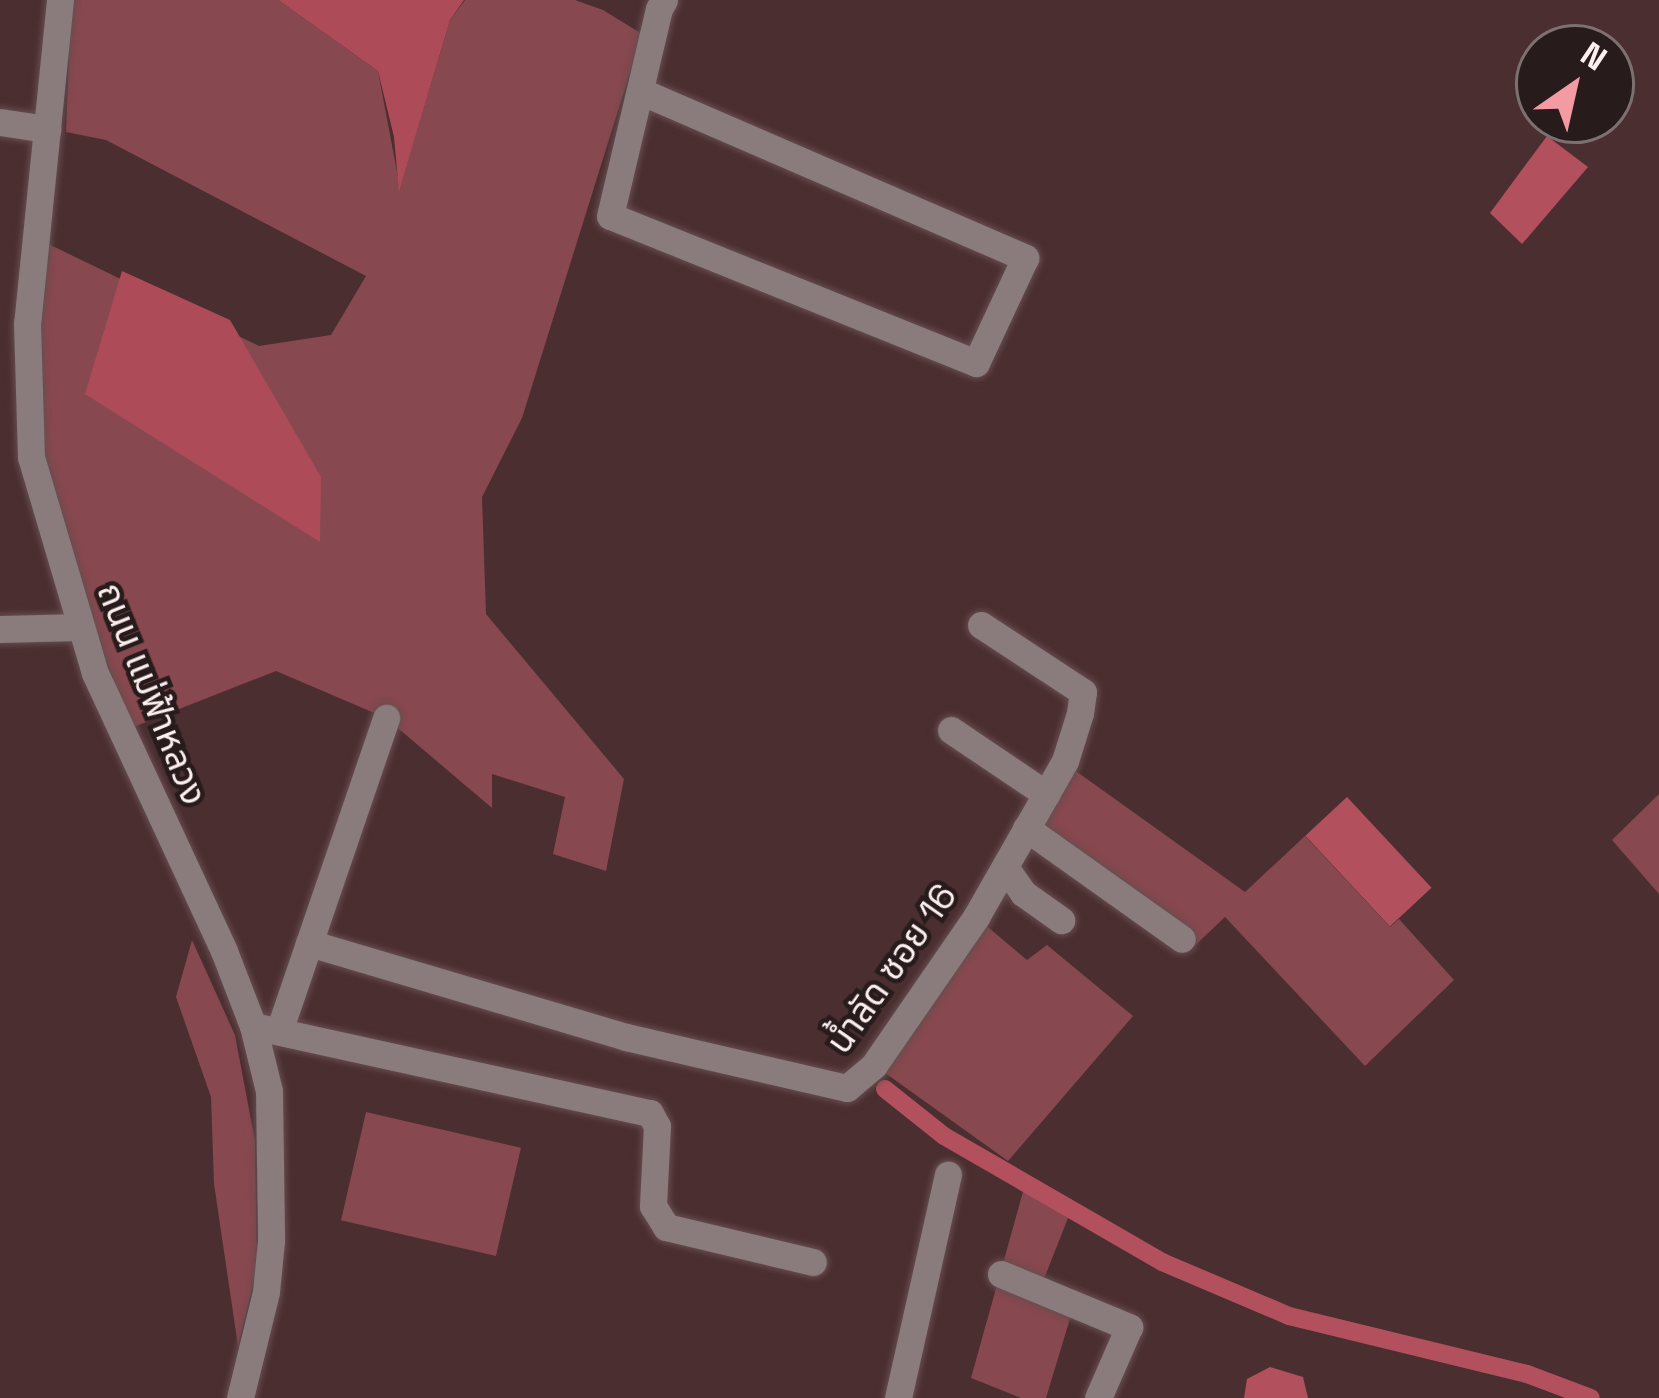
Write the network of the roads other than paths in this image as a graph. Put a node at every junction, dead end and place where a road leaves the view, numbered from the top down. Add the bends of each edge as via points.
1 (60, 0) edge
2 (652, 3) edge
3 (640, 91) junction
4 (0, 122) edge
5 (47, 130) junction
6 (981, 625) dead end
7 (80, 627) junction
8 (0, 628) edge
9 (386, 718) dead end
10 (951, 730) dead end
11 (1046, 794) junction
12 (1026, 828) junction
13 (1004, 867) junction
14 (1061, 920) dead end
15 (1182, 939) dead end
16 (309, 943) junction
17 (267, 1027) junction
18 (948, 1175) dead end
19 (813, 1262) dead end
20 (1001, 1274) dead end
21 (240, 1398) edge
22 (898, 1398) edge
23 (1099, 1398) edge

1 - 5 street, ถนน แม่ฟ้าหลวง
2 - 3 street
3 - 3 street via 610,216 976,363 1025,258
4 - 5 street
5 - 7 street, ถนน แม่ฟ้าหลวง via 26,416 40,497
6 - 11 street, น้ำลัด ซอย 16 via 1083,692 1065,761
7 - 8 street
7 - 17 street, ถนน แม่ฟ้าหลวง via 121,733
9 - 16 street
10 - 11 street
11 - 12 street, น้ำลัด ซอย 16
12 - 13 street, น้ำลัด ซอย 16
12 - 15 street
13 - 14 street via 1023,893
13 - 16 street, น้ำลัด ซอย 16 via 874,1065 847,1088 626,1037
16 - 17 street
17 - 19 street via 650,1113 657,1126 653,1206 666,1227
17 - 21 street, ถนน แม่ฟ้าหลวง via 274,1196 266,1292
18 - 22 street
20 - 23 street via 1130,1327

